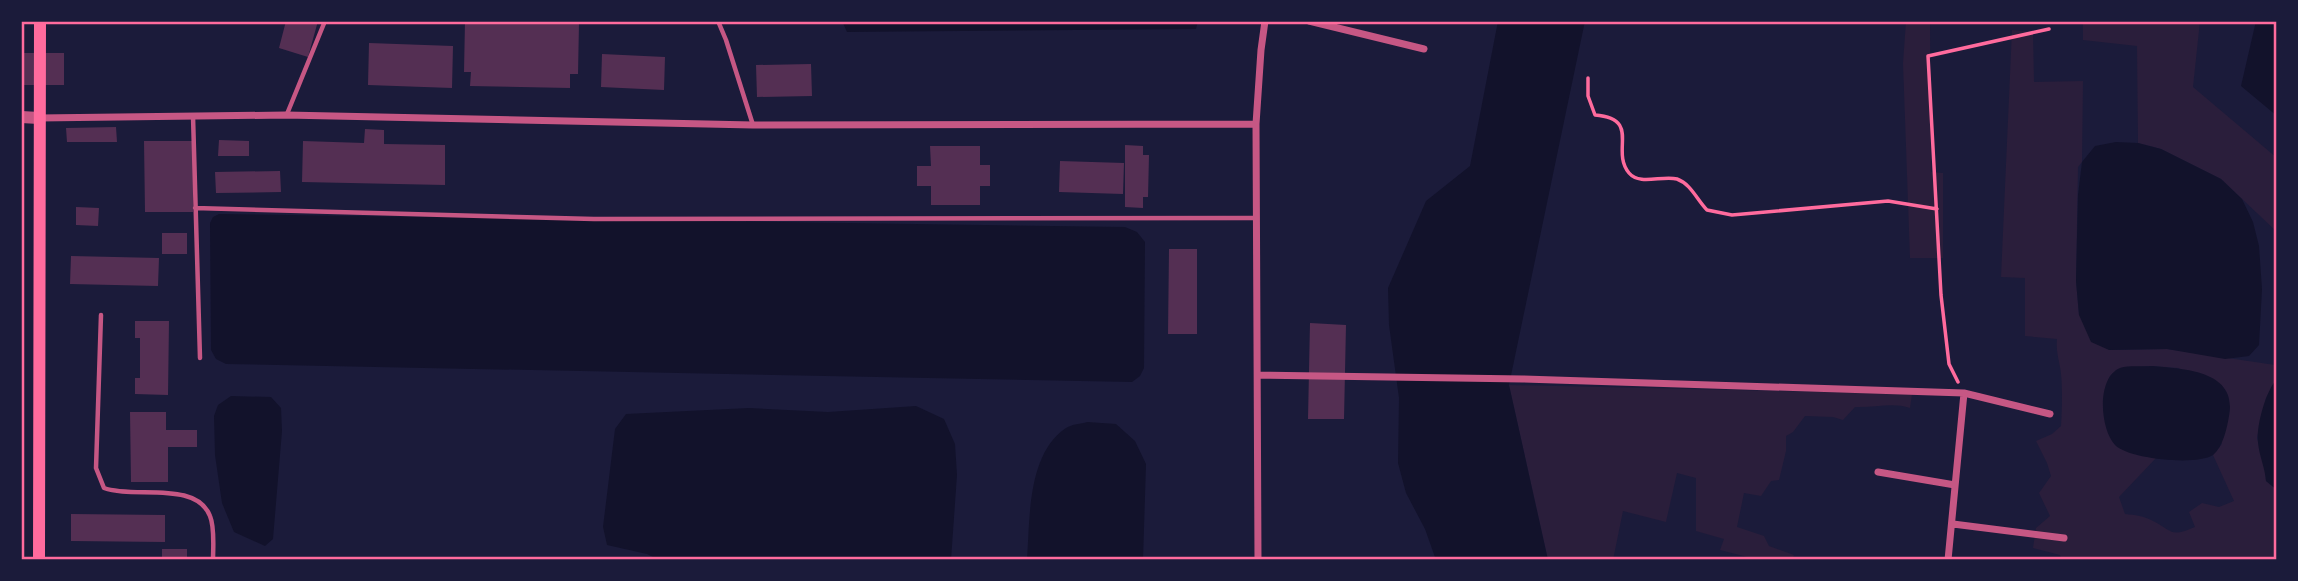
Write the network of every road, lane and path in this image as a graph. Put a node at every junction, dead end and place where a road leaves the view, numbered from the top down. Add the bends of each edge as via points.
1 (325, 21) edge
2 (718, 21) edge
3 (1265, 21) edge
4 (1309, 21) edge
5 (40, 26) edge
6 (2049, 29) dead end
7 (1424, 49) dead end
8 (1588, 78) dead end
9 (286, 115) junction
10 (193, 116) junction
11 (21, 117) edge
12 (39, 118) junction
13 (1256, 124) junction
14 (753, 125) junction
15 (195, 208) junction
16 (1937, 209) junction
17 (1256, 218) junction
18 (101, 315) dead end
19 (200, 358) dead end
20 (1258, 375) junction
21 (1964, 393) junction
22 (2050, 414) dead end
23 (1878, 471) dead end
24 (1955, 485) junction
25 (1953, 524) junction
26 (2064, 538) dead end
27 (38, 560) edge
28 (214, 560) edge
29 (1258, 560) edge
30 (1948, 560) edge

1 - 9 lane
2 - 14 lane
3 - 13 street
4 - 7 street
5 - 12 main road
6 - 16 path via 1928,56
8 - 16 path via 1595,116 1611,117 1623,132 1626,169 1632,176 1675,178 1694,192 1707,211 1732,215 1888,201
9 - 10 street
9 - 14 street
10 - 12 street
10 - 15 lane
11 - 12 street
12 - 27 main road
13 - 14 street
13 - 17 street
15 - 17 lane via 594,219
15 - 19 lane
16 - 21 path via 1949,364
17 - 20 street
18 - 28 lane via 98,476 104,488 117,492 181,494 205,506 212,519
20 - 21 street
20 - 29 street
21 - 22 street
21 - 24 street
23 - 24 street
24 - 25 street
25 - 26 street
25 - 30 street

